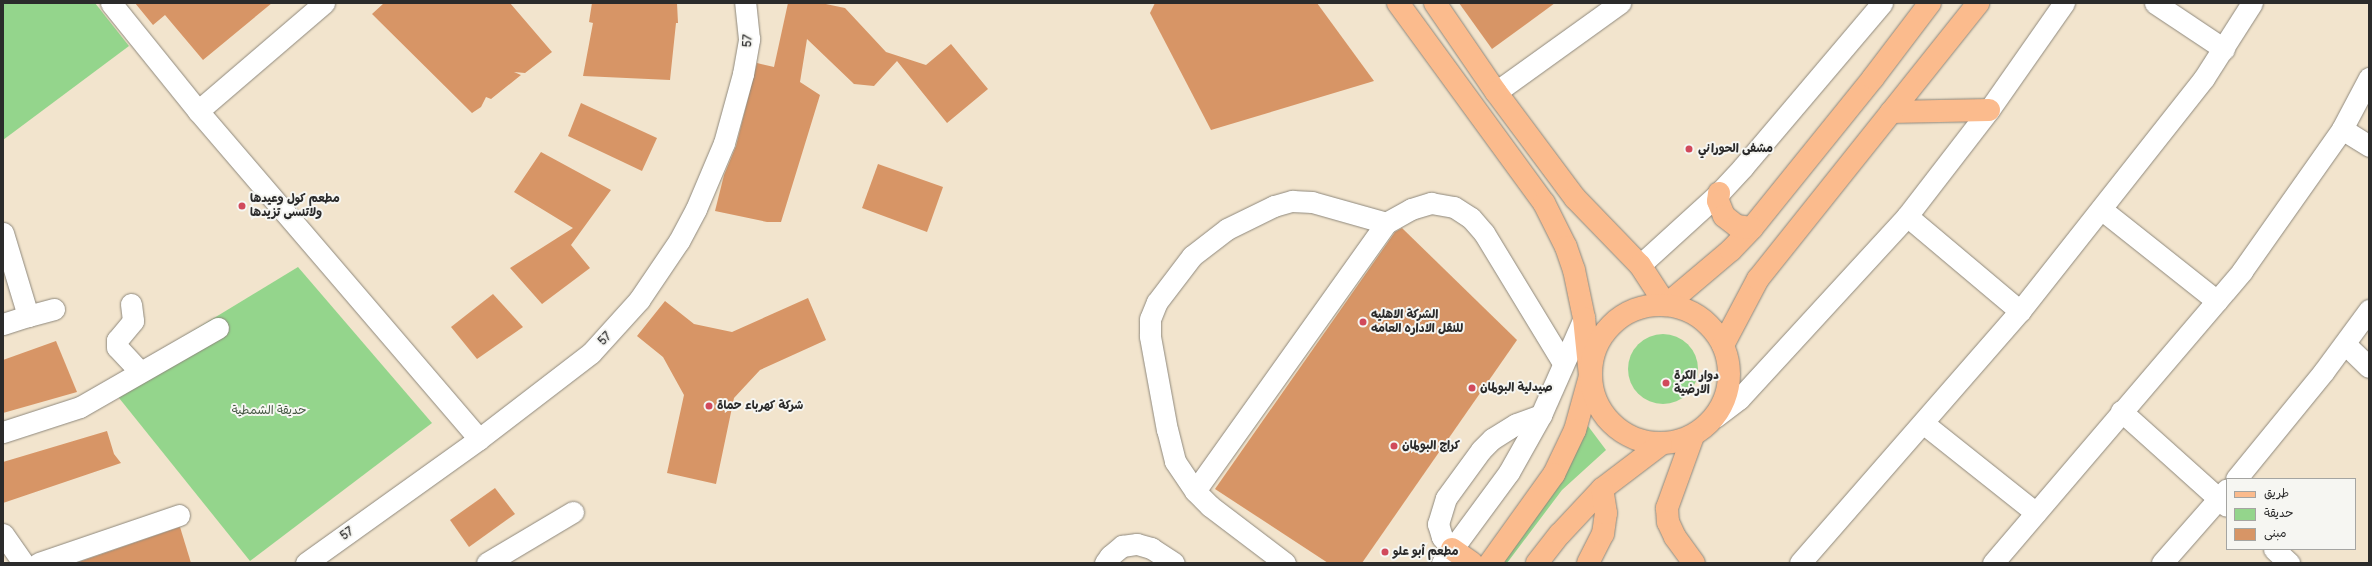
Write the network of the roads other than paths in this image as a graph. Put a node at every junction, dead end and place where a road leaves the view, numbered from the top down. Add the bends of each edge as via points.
1 (111, 3) edge
2 (324, 3) edge
3 (745, 3) edge
4 (1434, 3) edge
5 (1620, 3) edge
6 (1882, 3) edge
7 (1930, 3) edge
8 (1978, 3) edge
9 (2064, 3) edge
10 (2155, 3) edge
11 (2252, 3) edge
12 (1398, 4) edge
13 (2224, 49) junction
14 (2369, 78) edge
15 (1496, 92) junction
16 (1989, 110) junction
17 (198, 111) junction
18 (1891, 112) junction
19 (2342, 129) junction
20 (2369, 146) edge
21 (1719, 193) junction
22 (2101, 209) junction
23 (1907, 216) junction
24 (1386, 223) junction
25 (1752, 228) junction
26 (3, 233) edge
27 (1640, 265) junction
28 (2217, 301) junction
29 (132, 304) dead end
30 (1666, 305) junction
31 (54, 309) dead end
32 (2369, 310) edge
33 (2020, 311) junction
34 (28, 316) junction
35 (1584, 318) junction
36 (3, 324) edge
37 (218, 328) dead end
38 (1723, 344) junction
39 (2345, 344) junction
40 (1563, 363) junction
41 (2369, 367) edge
42 (140, 372) junction
43 (1590, 376) junction
44 (2121, 411) junction
45 (1541, 415) junction
46 (1715, 417) junction
47 (1924, 423) junction
48 (3, 432) edge
49 (1693, 436) junction
50 (479, 439) junction
51 (1661, 444) junction
52 (2237, 478) edge
53 (1602, 489) junction
54 (1195, 491) junction
55 (2224, 498) edge
56 (573, 512) dead end
57 (2036, 513) junction
58 (179, 515) dead end
59 (2275, 550) edge
60 (1447, 556) edge
61 (39, 563) edge
62 (306, 563) edge
63 (487, 563) edge
64 (1105, 563) edge
65 (1174, 563) edge
66 (1285, 563) edge
67 (1472, 563) edge
68 (1490, 563) edge
69 (1537, 563) edge
70 (1588, 563) edge
71 (1694, 563) edge
72 (1800, 563) edge
73 (1993, 563) edge
74 (2162, 563) edge
75 (2289, 563) edge

1 - 17 street
2 - 17 street
3 - 50 street, 57 via 749,39 735,109 711,177 679,241 639,300 591,353
4 - 15 main road
5 - 15 street
6 - 21 street
7 - 25 main road
8 - 18 main road
9 - 16 street
10 - 13 street
11 - 13 street
12 - 35 main road via 1544,203 1566,246 1580,293
13 - 22 street
14 - 19 street
15 - 27 main road via 1575,198
16 - 18 main road
16 - 23 street
17 - 50 street
18 - 38 main road via 1758,279
19 - 20 street
19 - 28 street
21 - 25 main road via 1718,201 1724,216 1737,226
21 - 27 street
22 - 28 street
22 - 33 street
23 - 33 street
23 - 46 street via 1740,399
24 - 40 street via 1410,209 1431,203 1454,207 1471,218 1484,233
24 - 54 street
24 - 54 street via 1312,202 1292,201 1274,206 1227,229 1208,242 1192,256 1157,302 1150,319 1150,336 1166,430 1175,461
25 - 30 main road via 1731,250
26 - 34 street
27 - 30 main road
28 - 44 street
29 - 42 street via 133,321 117,340 117,348
30 - 38 main road via 1684,308 1700,317 1713,329
30 - 43 main road via 1642,307 1621,316 1604,332 1593,353
31 - 34 street
32 - 39 street
33 - 47 street
34 - 36 street
35 - 40 street
35 - 43 main road
37 - 42 street
38 - 46 main road via 1729,363 1729,382 1725,400
39 - 41 street
39 - 52 street
40 - 45 street
42 - 48 street via 80,407
43 - 51 main road via 1597,404 1604,417 1620,432 1639,441
43 - 68 main road via 1574,430 1554,474
44 - 55 street
44 - 57 street
45 - 60 street via 1509,472
45 - 60 street via 1516,424 1492,439 1446,498 1438,524
46 - 49 main road
47 - 57 street
47 - 72 street
49 - 51 main road
49 - 71 main road via 1667,508 1668,522 1675,537
50 - 62 street, 57
51 - 53 main road
53 - 69 main road
53 - 70 main road via 1606,513 1603,534
54 - 66 street via 1210,506
55 - 74 street
56 - 63 street
57 - 73 street
58 - 61 street
59 - 75 street
60 - 67 main road
64 - 65 street via 1122,546 1137,544 1151,548

